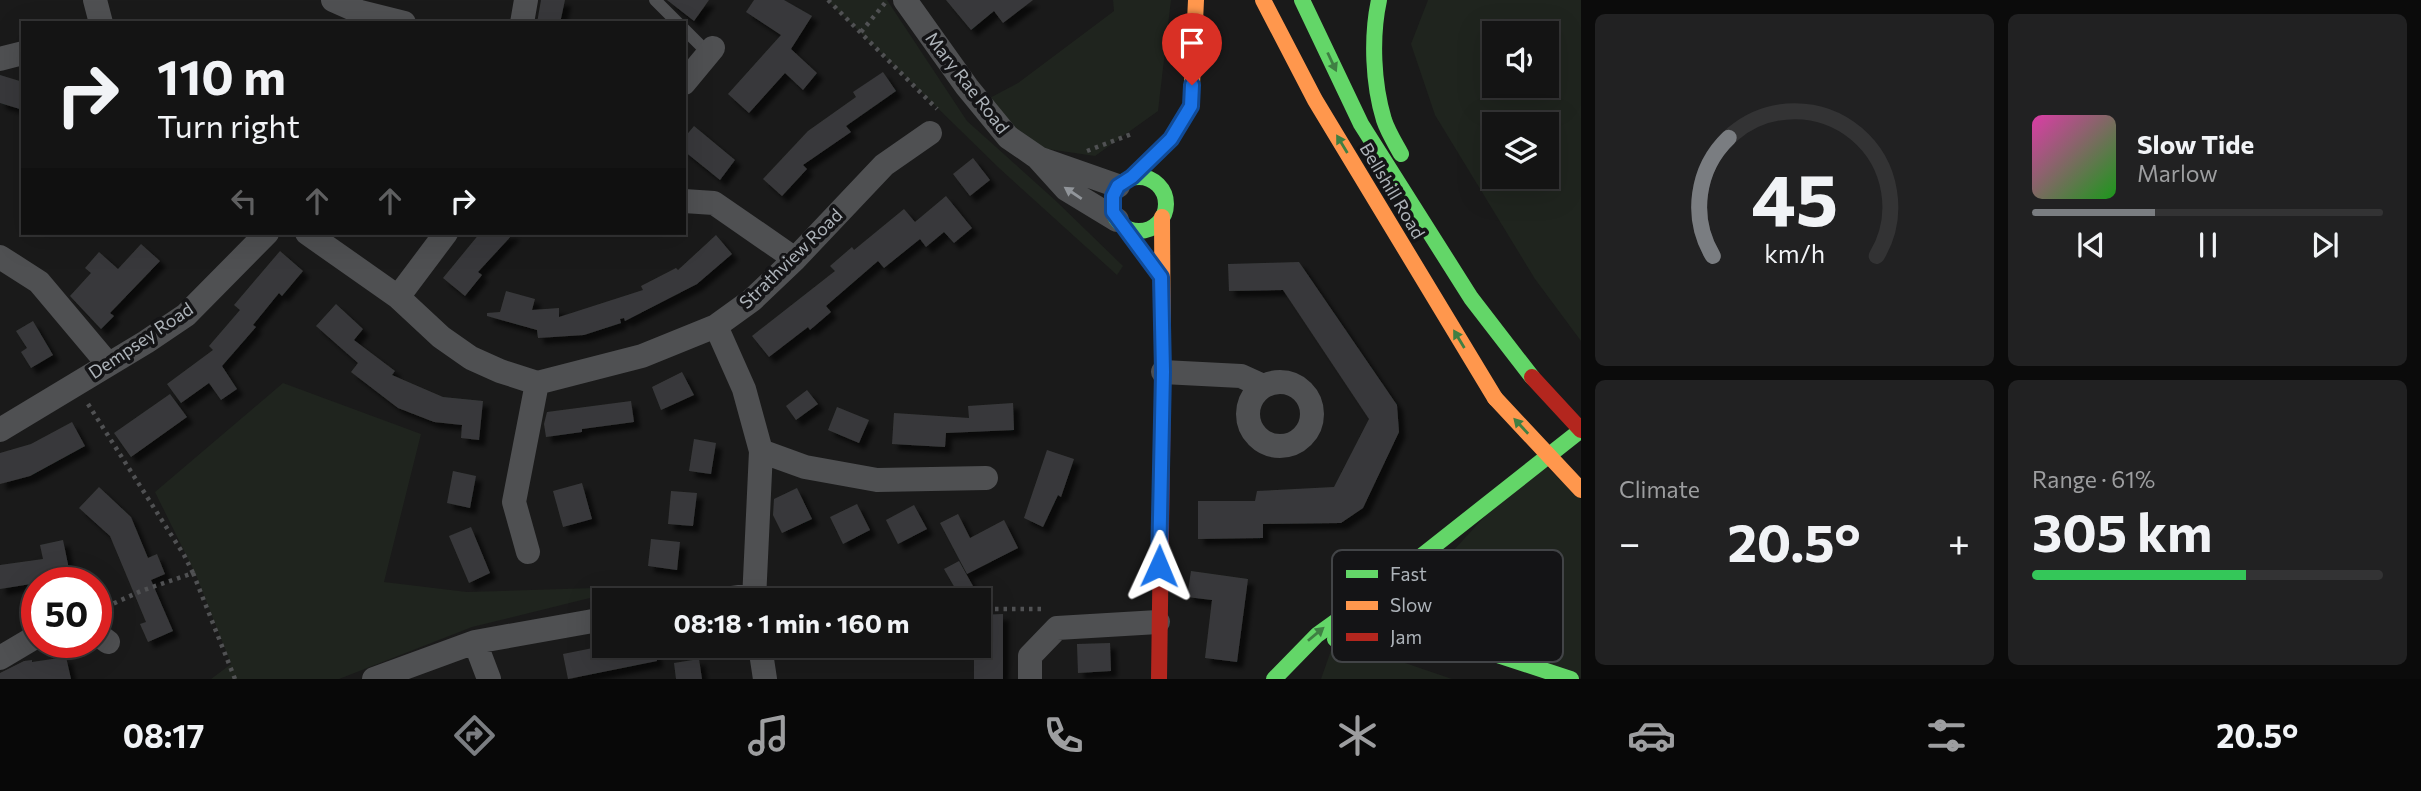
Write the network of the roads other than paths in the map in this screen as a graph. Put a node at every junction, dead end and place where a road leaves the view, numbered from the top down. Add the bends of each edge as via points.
1 (96, 0) edge
2 (333, 0) edge
3 (526, 0) edge
4 (655, 0) edge
5 (905, 0) edge
6 (1196, 0) edge
7 (1263, 0) edge
8 (1302, 0) edge
9 (1379, 0) edge
10 (101, 21) edge
11 (396, 21) edge
12 (522, 21) edge
13 (676, 21) edge
14 (686, 31) edge
15 (711, 51) joint
16 (21, 54) edge
17 (0, 60) edge
18 (686, 81) edge
19 (933, 121) road end
20 (1037, 157) junction
21 (1125, 182) junction
22 (686, 201) edge
23 (1162, 217) junction
24 (1120, 223) junction
25 (265, 235) edge
26 (310, 235) edge
27 (444, 235) edge
28 (0, 257) edge
29 (795, 259) junction
30 (1161, 277) junction
31 (398, 297) junction
32 (1471, 298) junction
33 (716, 326) junction
34 (108, 364) junction
35 (1163, 372) junction
36 (537, 383) junction
37 (1263, 386) dead end
38 (0, 430) edge
39 (1581, 430) edge
40 (761, 450) junction
41 (986, 478) dead end
42 (1581, 490) edge
43 (1428, 550) edge
44 (528, 552) dead end
45 (754, 588) edge
46 (592, 621) edge
47 (1332, 621) edge
48 (1158, 622) junction
49 (475, 642) junction
50 (21, 646) edge
51 (0, 658) edge
52 (762, 658) edge
53 (1519, 662) edge
54 (374, 679) edge
55 (489, 679) edge
56 (765, 679) edge
57 (1030, 679) edge
58 (1159, 679) edge
59 (1274, 679) edge
60 (1571, 679) edge

1 - 10 street
2 - 11 street
3 - 12 street
4 - 13 lane
5 - 20 street, Mary Rae Road via 1008,137
6 - 21 main road via 1191,106 1171,139
42 -> 7 main road, Bellshill Road, bridge via 1495,397 1315,100
8 -> 32 main road, Bellshill Road via 1361,124
9 - 32 main road via 1376,61 1384,119
14 - 15 lane
15 - 18 street
16 - 17 street
19 - 29 street, Strathview Road via 884,165
20 - 21 street, Mary Rae Road
24 -> 20 street, Mary Rae Road via 1066,189
21 - 23 main road via 1150,179 1163,191
21 - 24 main road via 1112,204
22 - 29 street via 714,203
23 - 24 main road via 1140,231
23 - 30 main road
24 - 30 main road
25 - 34 street, Dempsey Road via 187,315
26 - 31 street
27 - 31 street
28 - 34 street via 39,282
29 - 33 street, Strathview Road
30 - 35 main road
31 - 36 street via 471,358
32 - 39 main road, Bellshill Road, bridge via 1532,377
33 - 36 street, Strathview Road via 642,356
33 - 40 street via 744,388
34 - 38 street, Dempsey Road
35 - 37 street via 1241,376
35 - 48 main road
36 - 44 street via 514,502
39 - 43 main road
40 - 41 street via 805,467 877,480
40 - 45 street
46 - 49 street
59 -> 47 main road via 1296,652
48 - 57 street via 1057,628 1030,656
48 - 58 main road
49 - 54 street
49 - 55 street
50 - 51 street
52 - 56 street
53 - 60 main road

